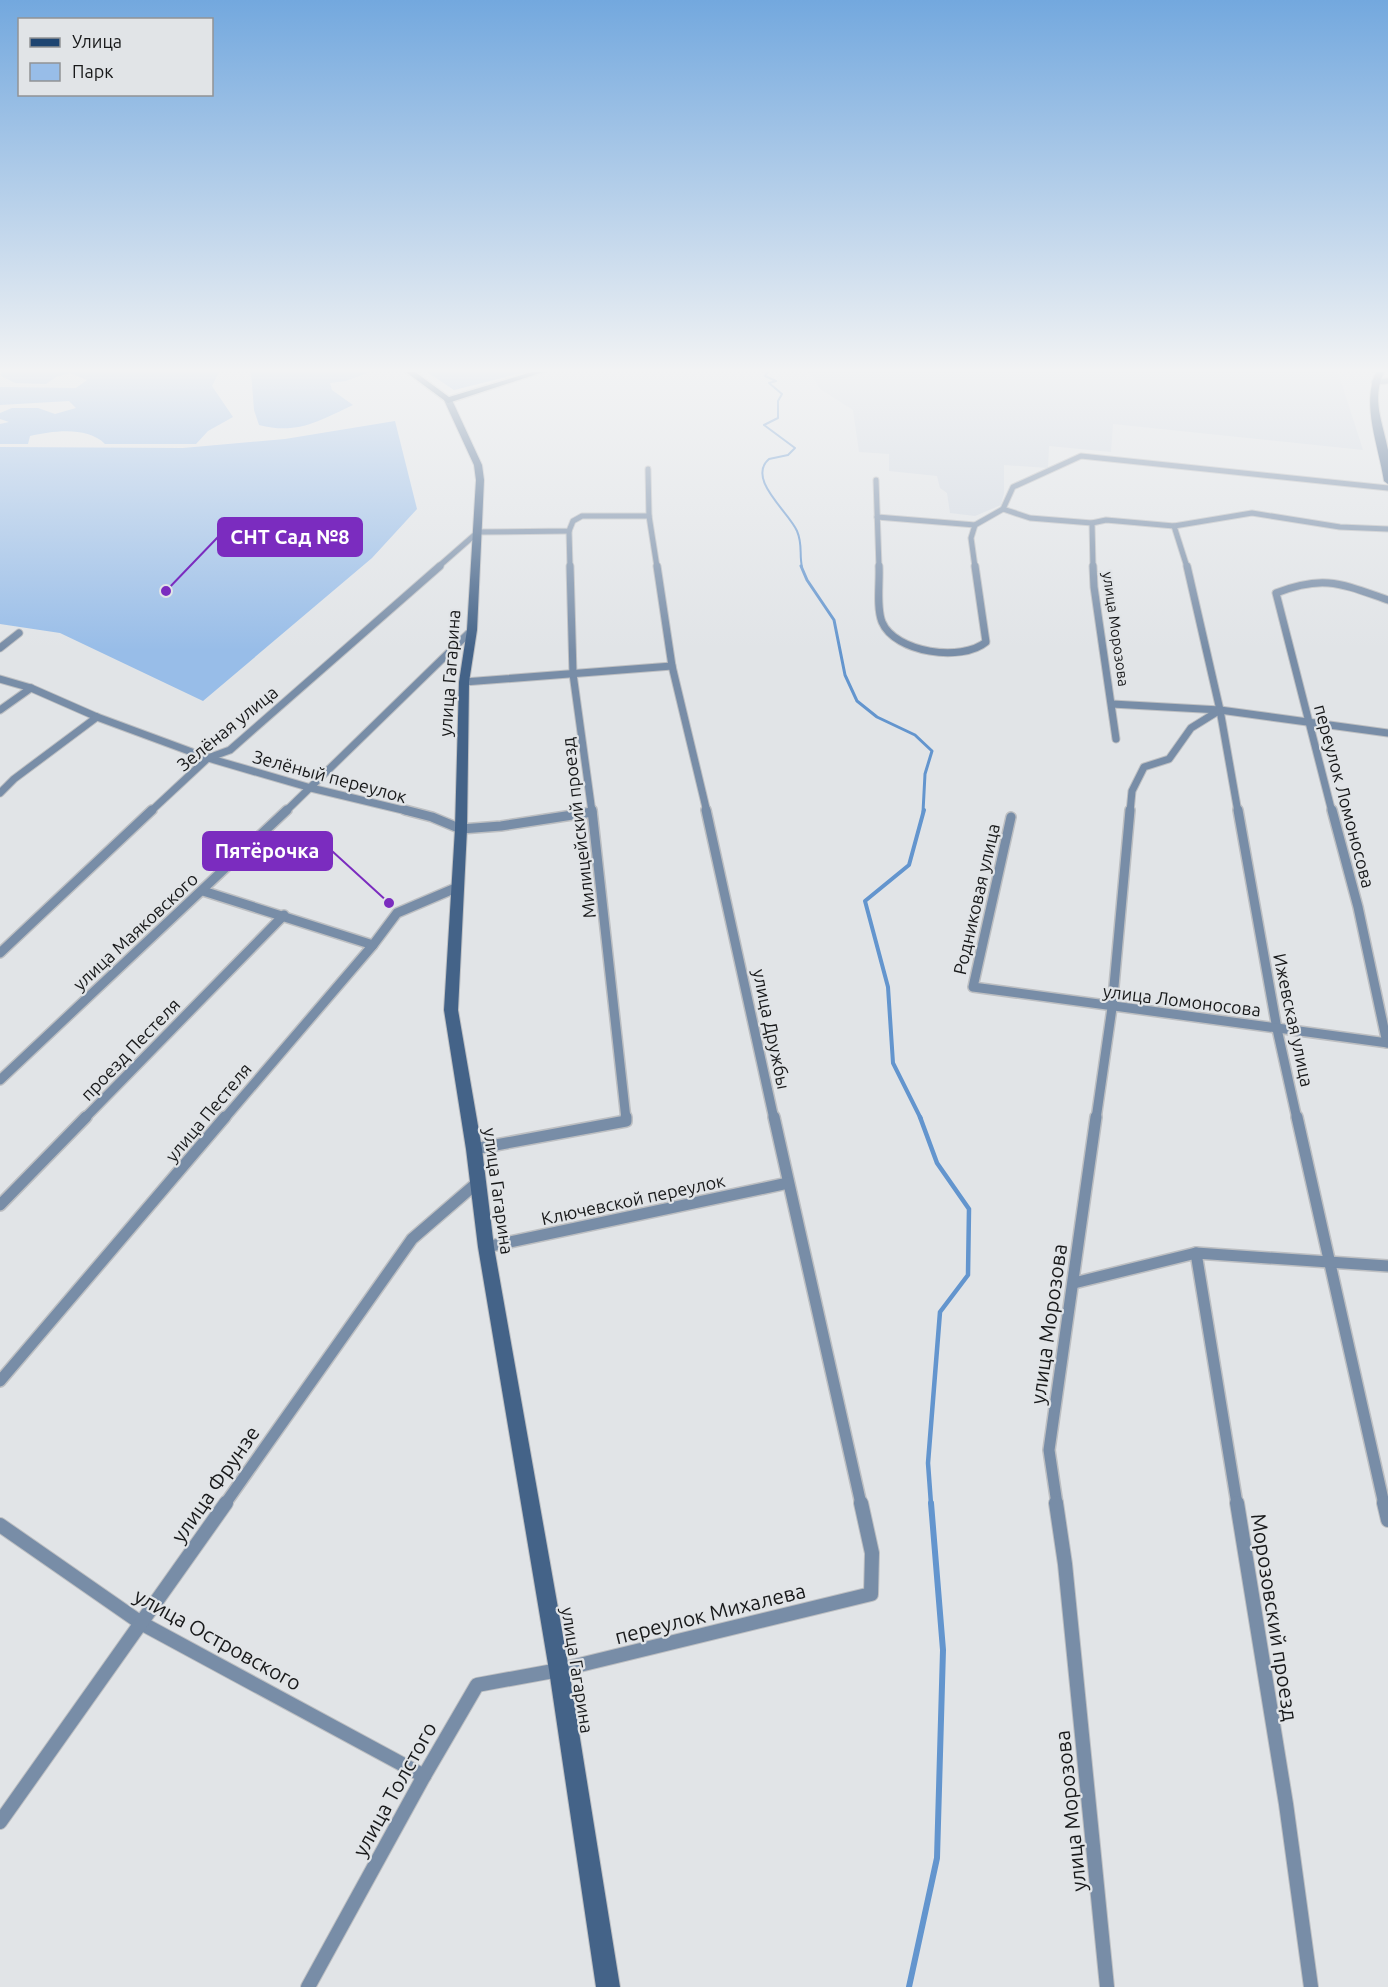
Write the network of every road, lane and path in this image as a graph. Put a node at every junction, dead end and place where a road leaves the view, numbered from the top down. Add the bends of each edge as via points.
1 (478, 465) edge
2 (1062, 465) edge
3 (1165, 465) edge
4 (1386, 465) edge
5 (648, 469) dead end
6 (876, 480) dead end
7 (1388, 481) edge
8 (1388, 488) edge
9 (1003, 509) junction
10 (649, 516) junction
11 (877, 517) junction
12 (1092, 523) junction
13 (975, 525) junction
14 (1174, 526) junction
15 (1388, 529) edge
16 (569, 531) junction
17 (478, 532) junction
18 (1388, 600) edge
19 (472, 630) junction
20 (19, 633) dead end
21 (0, 648) edge
22 (672, 666) junction
23 (573, 674) junction
24 (0, 680) edge
25 (464, 682) junction
26 (31, 688) junction
27 (1112, 704) junction
28 (0, 710) edge
29 (1220, 710) junction
30 (97, 717) junction
31 (1308, 724) junction
32 (1388, 734) edge
33 (1116, 739) dead end
34 (208, 758) junction
35 (311, 788) junction
36 (0, 793) edge
37 (592, 812) junction
38 (1011, 817) dead end
39 (461, 829) junction
40 (458, 887) junction
41 (203, 891) junction
42 (284, 915) junction
43 (373, 945) junction
44 (0, 954) edge
45 (973, 987) joint
46 (1112, 1008) junction
47 (1277, 1029) junction
48 (1387, 1043) edge
49 (0, 1080) edge
50 (474, 1149) junction
51 (478, 1182) junction
52 (788, 1183) junction
53 (0, 1205) edge
54 (486, 1247) junction
55 (1196, 1253) junction
56 (1331, 1262) junction
57 (1388, 1266) edge
58 (1074, 1283) junction
59 (0, 1381) edge
60 (1388, 1521) edge
61 (0, 1525) edge
62 (871, 1594) joint
63 (141, 1623) junction
64 (559, 1670) junction
65 (424, 1776) junction
66 (0, 1822) edge
67 (308, 1987) edge
68 (608, 1987) edge
69 (1107, 1987) edge
70 (1311, 1987) edge

1 - 17 main road, улица Гагарина
2 - 9 street via 1013,487
3 - 8 street
4 - 7 main road
5 - 10 street, улица Дружбы
6 - 11 street
9 - 12 street via 1030,518
9 - 13 street
10 - 16 street via 582,516 573,521
10 - 22 street, улица Дружбы
11 - 13 street
11 - 13 street via 881,619 895,640 927,651 971,651 982,648 986,642 971,538
12 - 14 street via 1106,520
12 - 27 street, улица Морозова via 1094,587
14 - 15 street via 1252,513 1340,527
14 - 29 street, Ижевская улица
16 - 17 street
16 - 23 street, Милицейский проезд
17 - 19 main road, улица Гагарина
17 - 34 street, Зелёная улица via 230,750
18 - 31 street, переулок Ломоносова via 1340,582 1318,580 1276,593
19 - 25 main road, улица Гагарина
19 - 35 street, улица Маяковского
20 - 21 street
22 - 23 street
22 - 52 street, улица Дружбы
23 - 25 street
23 - 37 street, Милицейский проезд
24 - 26 street, Зелёный переулок
25 - 39 main road, улица Гагарина
26 - 28 street
26 - 30 street, Зелёный переулок
27 - 29 street
27 - 33 street, улица Морозова
29 - 31 street
29 - 46 street, улица Морозова via 1191,728 1170,759 1144,767 1132,791
29 - 47 street, Ижевская улица
30 - 34 street, Зелёный переулок
30 - 36 street
31 - 32 street
31 - 48 street, переулок Ломоносова via 1358,907
34 - 35 street, Зелёный переулок
34 - 44 street, Зелёная улица
35 - 39 street, Зелёный переулок via 432,817
35 - 41 street, улица Маяковского
37 - 39 street, Зелёный переулок
37 - 50 street, Милицейский проезд via 626,1121
38 - 45 street, Родниковая улица
39 - 40 main road, улица Гагарина
40 - 43 street, улица Пестеля via 397,913
40 - 50 main road, улица Гагарина via 451,1010
41 - 42 street
41 - 49 street, улица Маяковского
42 - 43 street
42 - 53 street, проезд Пестеля
43 - 59 street, улица Пестеля
45 - 46 street, улица Ломоносова
46 - 47 street, улица Ломоносова
46 - 58 street, улица Морозова
47 - 48 street, улица Ломоносова
47 - 56 street, Ижевская улица
50 - 51 main road, улица Гагарина
51 - 54 main road, улица Гагарина
51 - 63 street, улица Фрунзе via 412,1239
52 - 54 street, Ключевской переулок
52 - 62 street, улица Дружбы via 872,1553
54 - 64 main road, улица Гагарина
55 - 56 street
55 - 58 street
55 - 70 street, Морозовский проезд via 1286,1804
56 - 57 street
56 - 60 street, Ижевская улица
58 - 69 street, улица Морозова via 1049,1450 1065,1564
61 - 63 street, улица Островского
62 - 64 street, переулок Михалева
63 - 65 street, улица Островского
63 - 66 street, улица Фрунзе
64 - 65 street, улица Толстого via 477,1685
64 - 68 main road, улица Гагарина
65 - 67 street, улица Толстого

